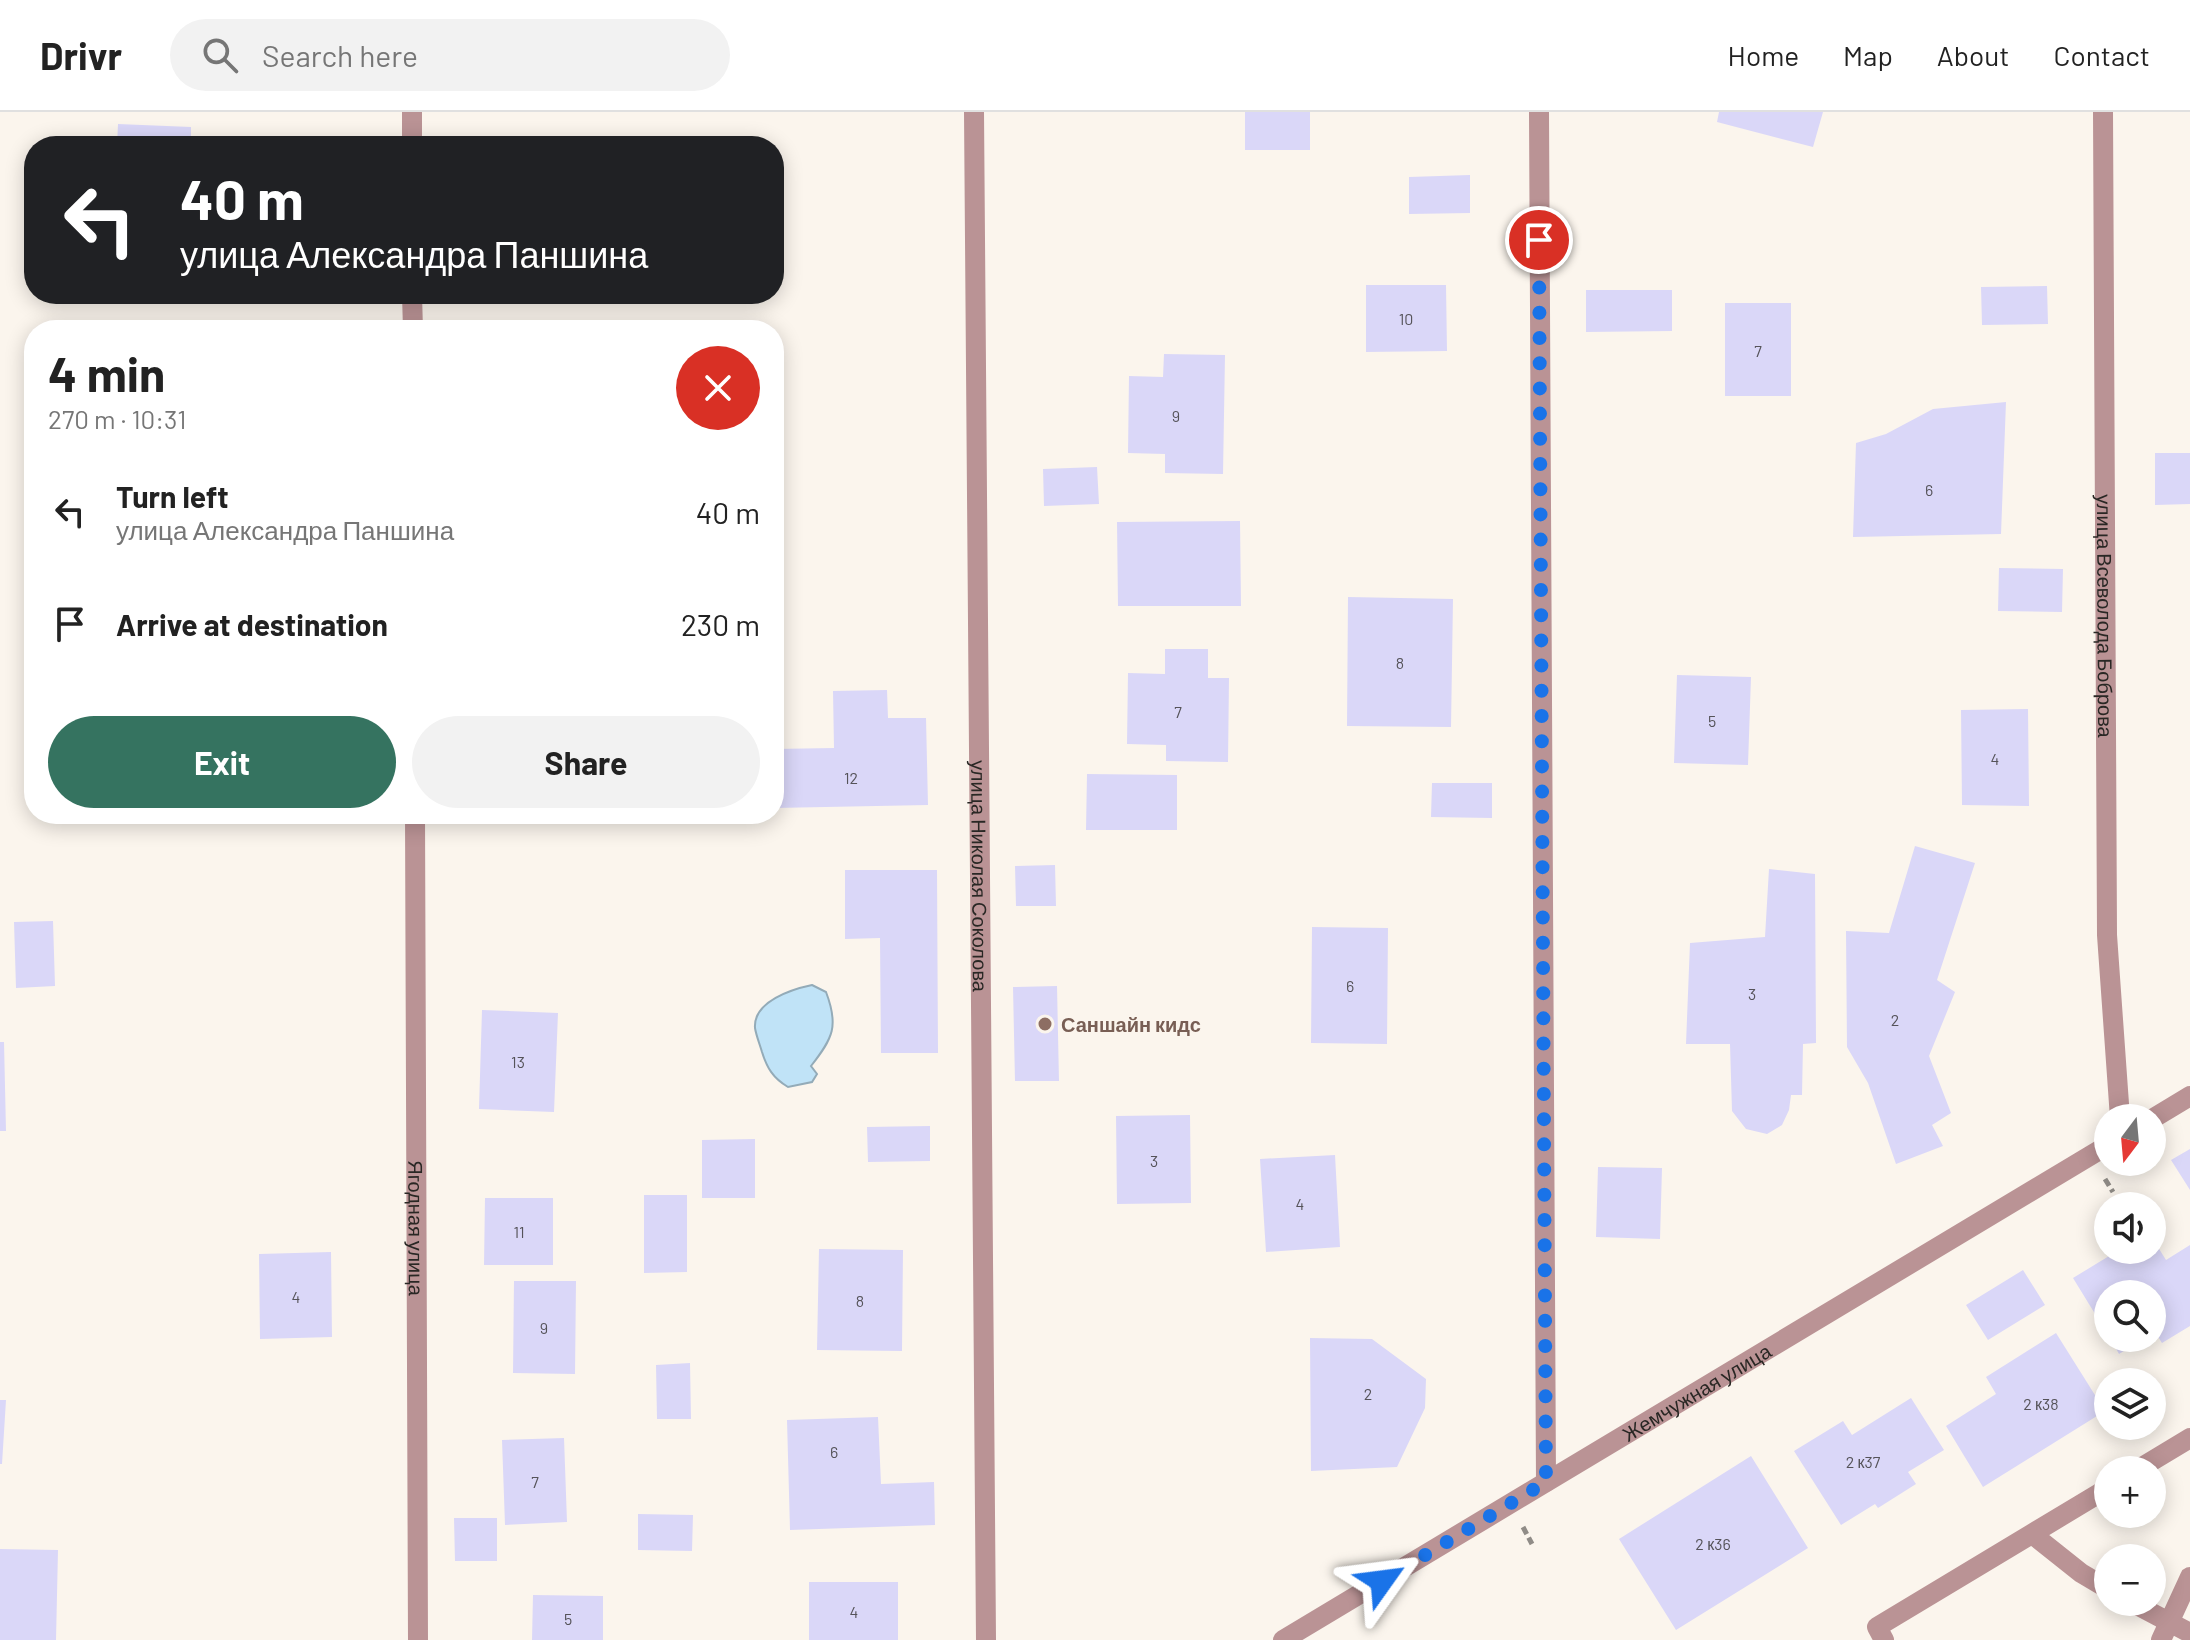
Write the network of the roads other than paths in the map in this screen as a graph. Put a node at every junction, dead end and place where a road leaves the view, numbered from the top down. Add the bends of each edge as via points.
1 (412, 112) edge
2 (974, 112) edge
3 (1539, 112) edge
4 (2103, 112) edge
5 (412, 136) edge
6 (415, 824) edge
7 (2190, 1096) edge
8 (2119, 1104) edge
9 (2166, 1111) edge
10 (2094, 1153) edge
11 (2190, 1438) edge
12 (2160, 1456) edge
13 (1546, 1482) junction
14 (2094, 1496) edge
15 (2032, 1534) junction
16 (2190, 1577) edge
17 (2094, 1581) edge
18 (2147, 1616) edge
19 (2165, 1632) edge
20 (2190, 1633) edge
21 (418, 1640) edge
22 (986, 1640) edge
23 (1283, 1640) edge
24 (1884, 1640) edge

1 - 5 street
2 - 22 street, улица Николая Соколова
3 - 13 street
4 - 8 street, улица Всеволода Боброва via 2107,935
6 - 21 street, Ягодная улица
7 - 9 street
10 - 13 street, Жемчужная улица
11 - 12 street
13 - 23 street, Жемчужная улица
14 - 15 street
15 - 17 street
15 - 24 street via 1877,1627
16 - 19 street
18 - 19 street
19 - 20 street

